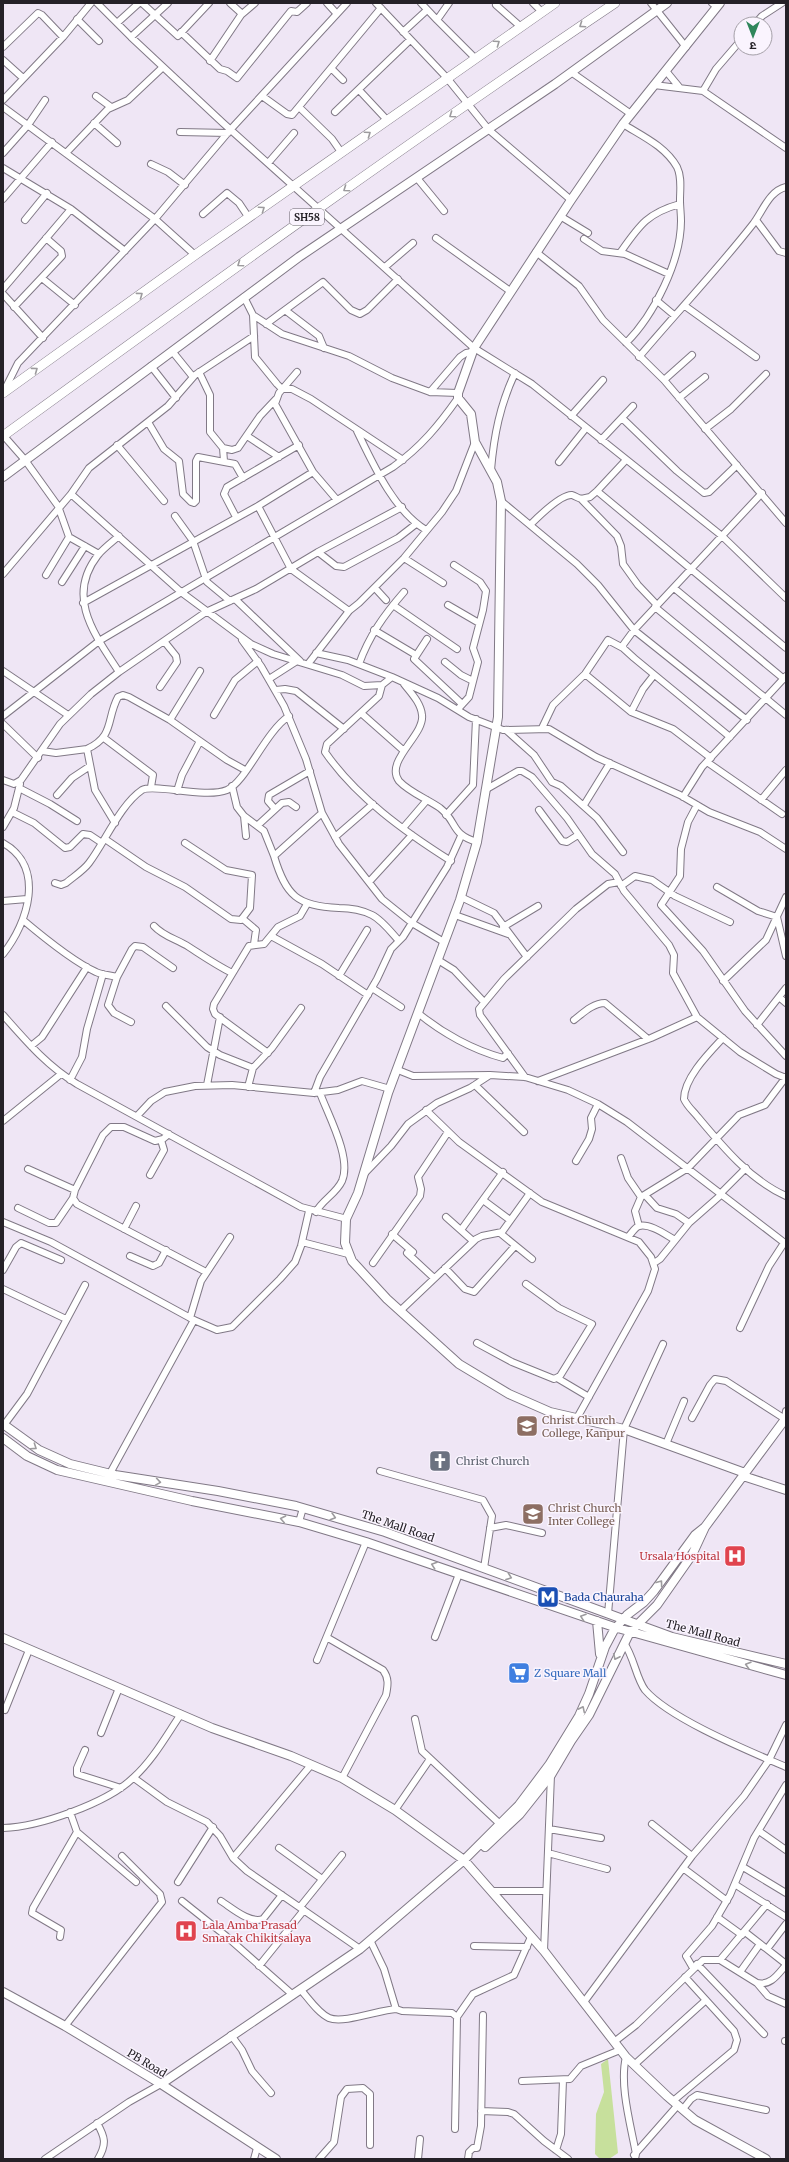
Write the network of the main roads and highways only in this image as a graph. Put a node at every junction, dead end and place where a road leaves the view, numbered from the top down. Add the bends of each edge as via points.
1 (555, 3) edge
2 (615, 3) edge
3 (3, 393) edge
4 (3, 436) edge

3 -> 1 main road
2 -> 4 main road, SH58 via 319,208

